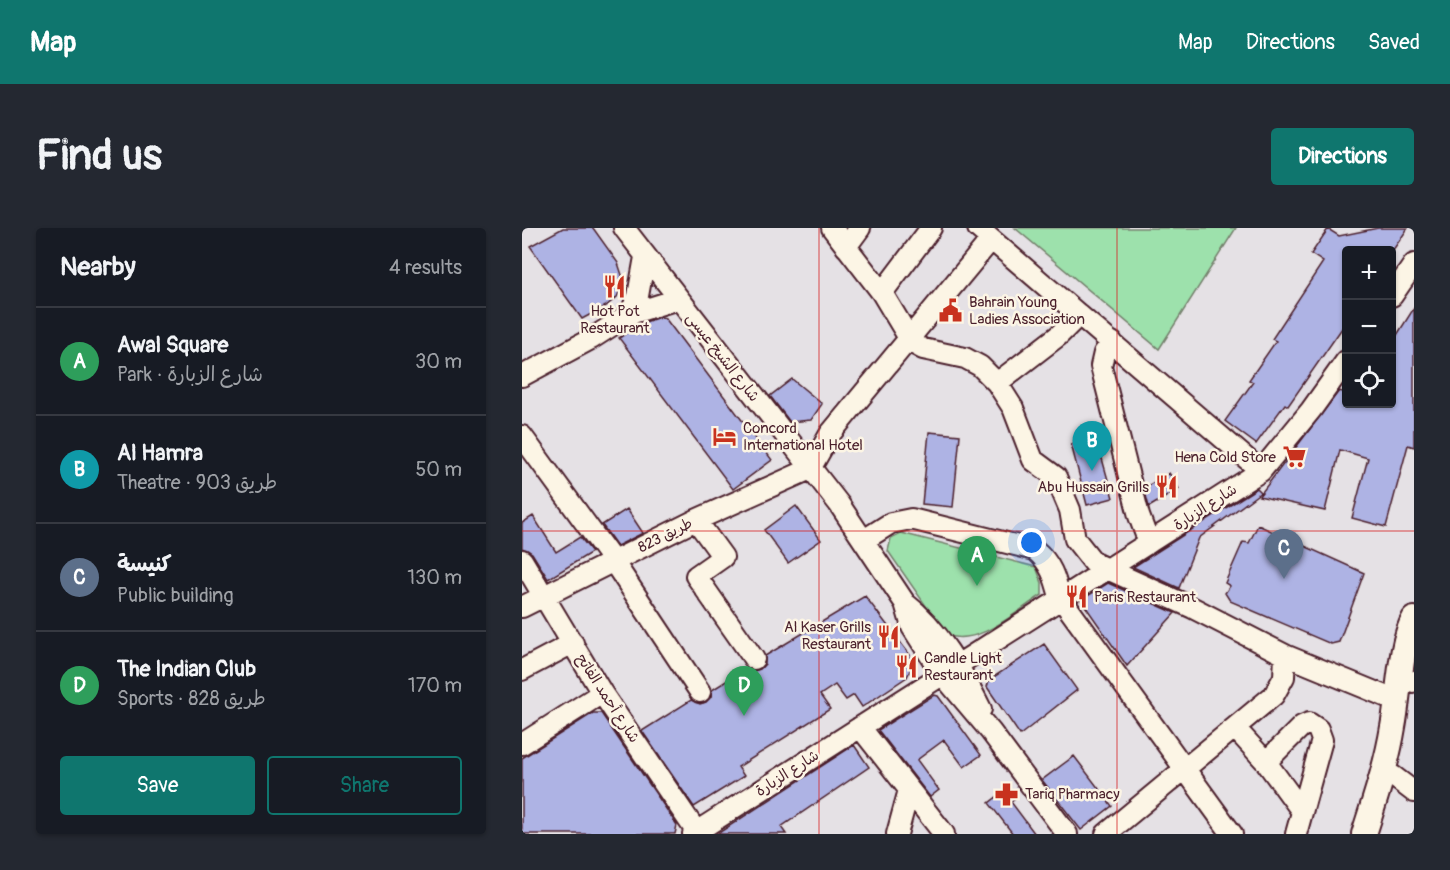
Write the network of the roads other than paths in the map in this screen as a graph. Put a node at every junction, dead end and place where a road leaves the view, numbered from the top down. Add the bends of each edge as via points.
1 (624, 228) edge
2 (832, 228) edge
3 (860, 228) edge
4 (931, 228) edge
5 (984, 233) edge
6 (846, 247) junction
7 (645, 257) junction
8 (1414, 264) edge
9 (1396, 290) edge
10 (882, 293) junction
11 (678, 299) junction
12 (630, 314) junction
13 (1079, 315) junction
14 (909, 338) junction
15 (1112, 342) junction
16 (1342, 367) edge
17 (522, 376) edge
18 (997, 383) junction
19 (522, 436) edge
20 (810, 469) junction
21 (1261, 471) junction
22 (696, 520) junction
23 (864, 540) junction
24 (1149, 543) junction
25 (522, 560) edge
26 (613, 561) junction
27 (1106, 568) junction
28 (545, 596) junction
29 (1060, 597) junction
30 (522, 607) edge
31 (1414, 619) edge
32 (573, 643) junction
33 (1285, 655) junction
34 (754, 660) dead end
35 (949, 669) junction
36 (522, 670) edge
37 (700, 692) dead end
38 (1410, 692) edge
39 (602, 693) junction
40 (860, 727) junction
41 (1235, 728) junction
42 (522, 744) edge
43 (1266, 762) junction
44 (1184, 767) junction
45 (1393, 776) junction
46 (909, 790) junction
47 (1414, 792) edge
48 (1301, 810) junction
49 (695, 833) edge
50 (897, 834) edge
51 (944, 834) edge
52 (1067, 834) edge
53 (1106, 834) edge
54 (1233, 834) edge
55 (1296, 834) edge
56 (1364, 834) edge
57 (1376, 834) edge

1 - 7 street, شارع الشيخ عيسى
2 - 6 street
3 - 6 street
4 - 10 street
5 - 13 street
5 - 14 street via 984,248
6 - 10 street
7 - 11 street, شارع الشيخ عيسى
7 - 12 street via 638,296
8 - 9 street
10 - 14 street
11 - 12 street
11 - 20 street, شارع الشيخ عيسى
12 - 17 street
13 - 15 street
13 - 18 street
14 - 18 street via 923,349 965,358
14 - 20 street via 830,434
15 - 21 street
15 - 24 street via 1101,366
16 - 21 street, شارع الزبارة
18 - 27 street via 1013,408 1033,459 1053,474 1060,485 1080,548 1094,563
19 - 26 street
20 - 22 street, طريق 823
20 - 23 street, شارع الشيخ عيسى
21 - 24 street, شارع الزبارة
22 - 26 street, طريق 823
22 - 34 street via 723,558 696,576
23 - 29 street via 891,523 911,519 1035,550 1053,571
23 - 35 street, شارع الشيخ عيسى via 905,603 912,627
24 - 27 street, شارع الزبارة
25 - 28 street, شارع أحمد الفاتح
26 - 28 street, طريق 823
26 - 37 street
27 - 29 street, شارع الزبارة
27 - 33 street
28 - 30 street, طريق 823
28 - 32 street, شارع أحمد الفاتح
29 - 35 street, شارع الزبارة
29 - 44 street
31 - 38 main road via 1408,636
32 - 36 street
32 - 39 street, شارع أحمد الفاتح
33 - 38 street
33 - 41 street via 1280,686
35 - 40 street, شارع الزبارة
35 - 52 street, شارع الشيخ عيسى via 990,732
38 - 45 main road
38 - 56 main road
39 - 42 street
39 - 49 street, شارع أحمد الفاتح
40 - 46 street
40 - 49 street, شارع الزبارة
41 - 43 street
41 - 44 street
43 - 48 street
43 - 48 street via 1302,726 1310,723 1318,729 1322,740
44 - 53 street
44 - 54 street
45 - 47 street
45 - 57 main road
46 - 50 street
46 - 51 street
48 - 55 street

